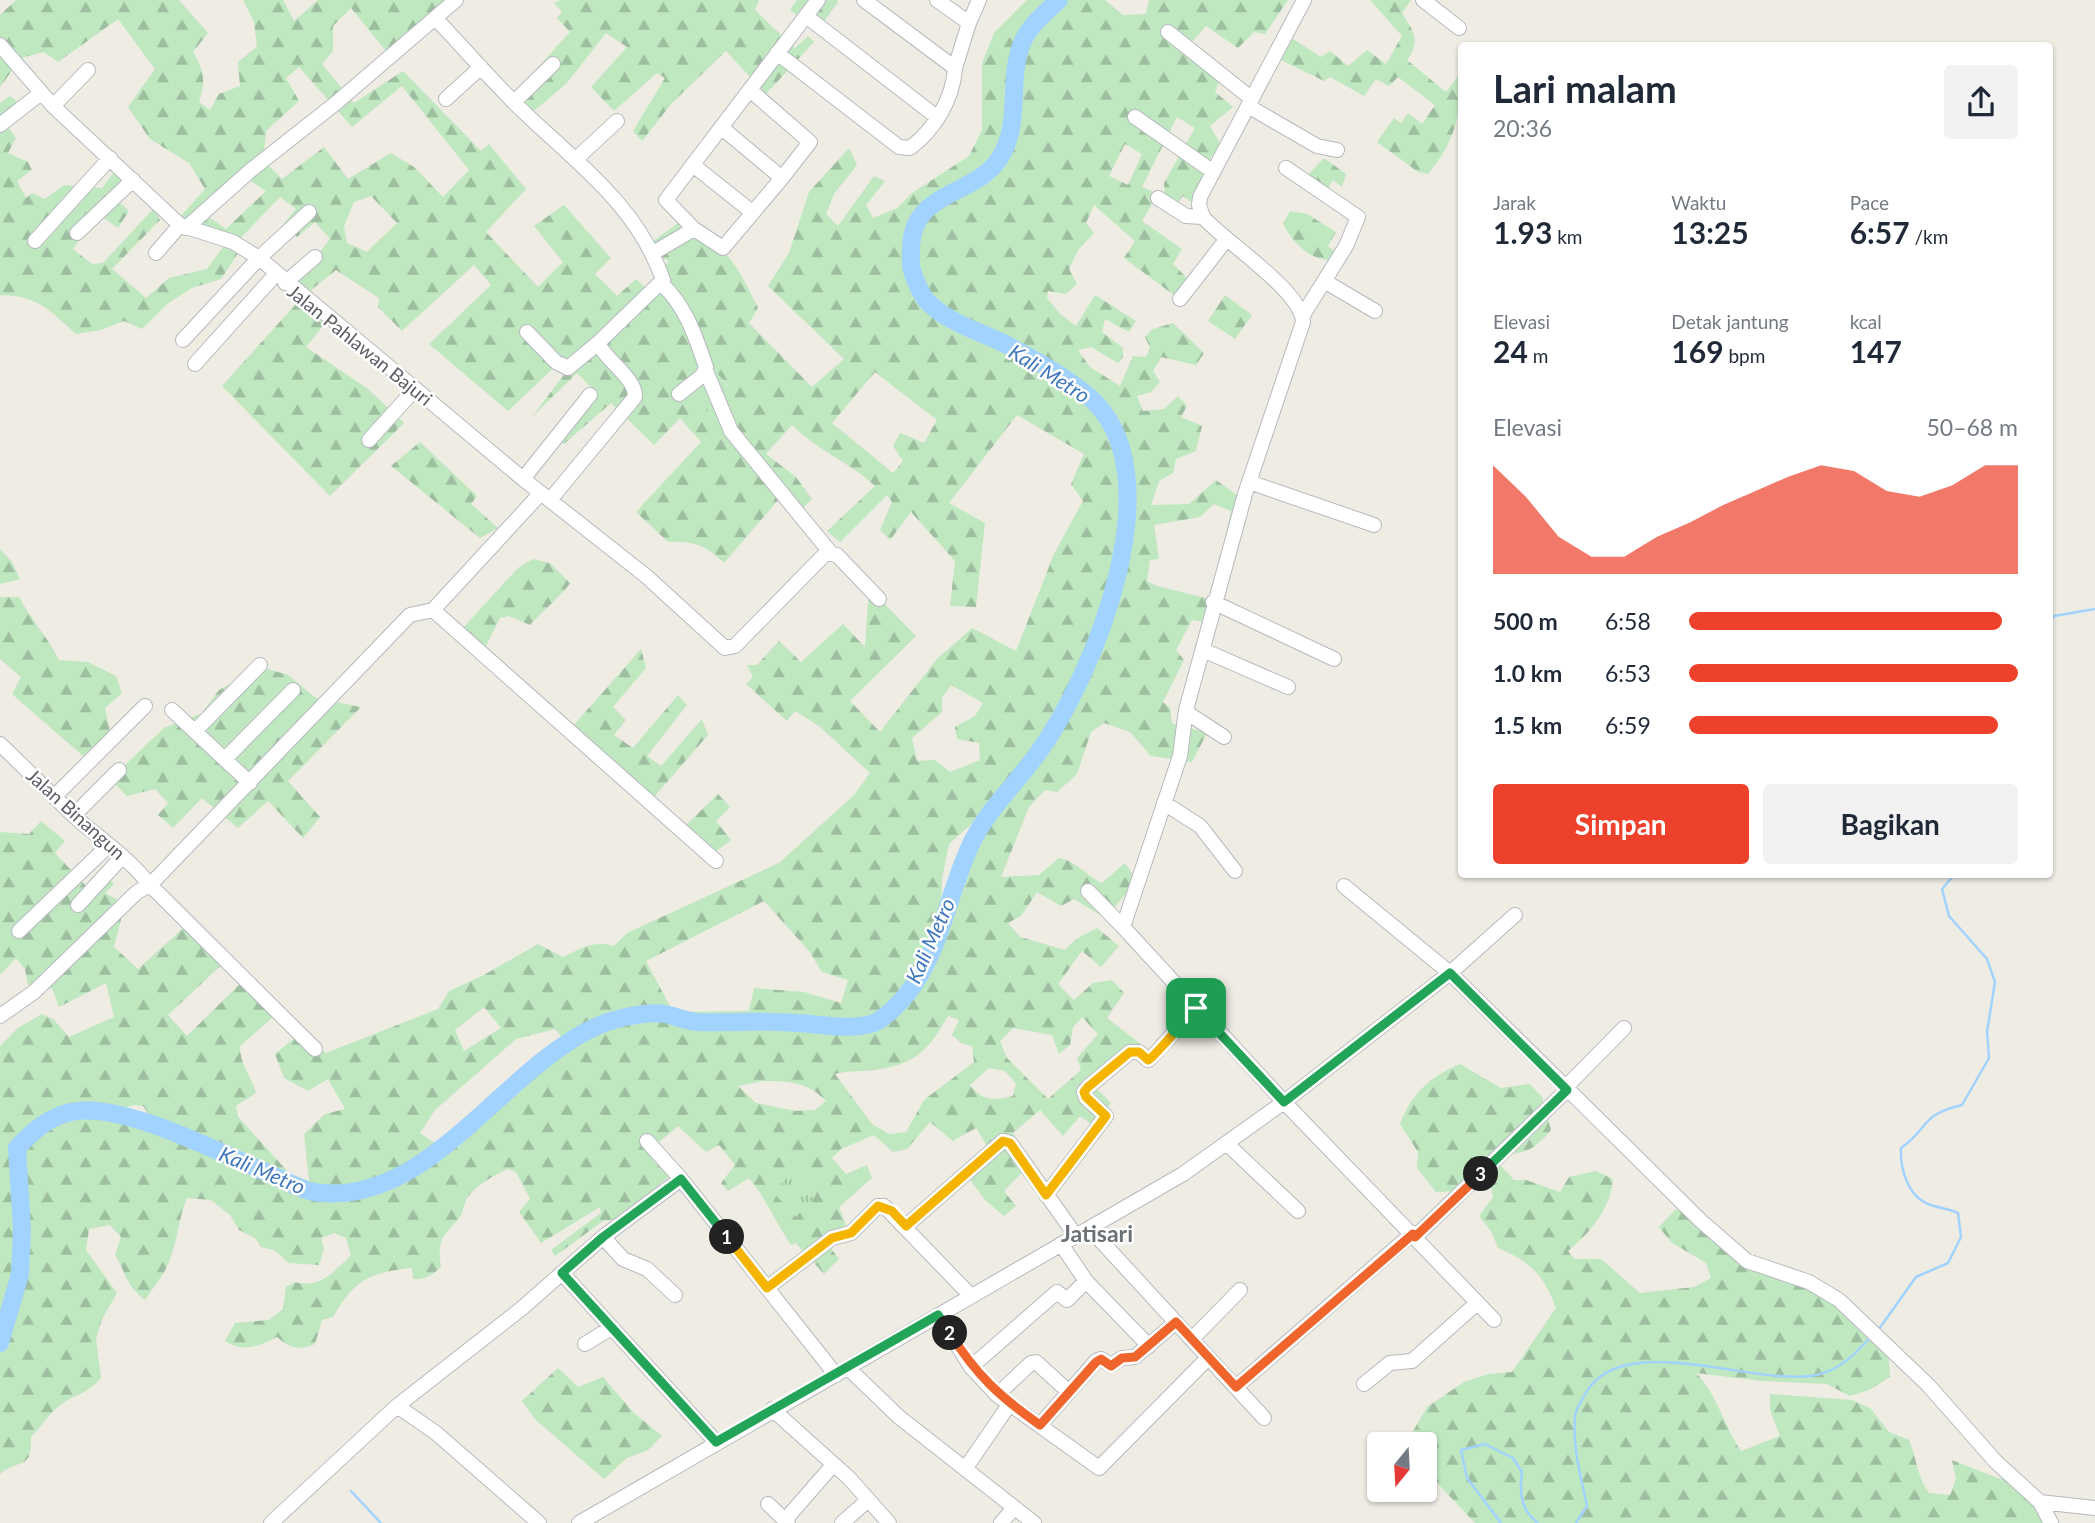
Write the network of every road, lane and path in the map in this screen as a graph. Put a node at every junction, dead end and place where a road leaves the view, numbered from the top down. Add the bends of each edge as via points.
1 (456, 0) edge
2 (818, 0) edge
3 (864, 0) edge
4 (937, 0) edge
5 (979, 0) edge
6 (1304, 0) edge
7 (1423, 0) edge
8 (806, 16) junction
9 (435, 18) junction
10 (969, 23) junction
11 (1459, 28) dead end
12 (1168, 32) dead end
13 (0, 45) edge
14 (777, 53) junction
15 (552, 64) dead end
16 (481, 67) junction
17 (956, 68) junction
18 (88, 70) dead end
19 (750, 90) junction
20 (41, 93) junction
21 (446, 99) dead end
22 (514, 102) junction
23 (1250, 102) junction
24 (53, 106) junction
25 (1135, 117) dead end
26 (938, 118) junction
27 (617, 121) dead end
28 (0, 125) edge
29 (722, 128) junction
30 (1337, 150) dead end
31 (110, 158) junction
32 (576, 159) junction
33 (693, 165) junction
34 (1286, 168) dead end
35 (1212, 171) junction
36 (782, 178) junction
37 (133, 180) junction
38 (1158, 198) dead end
39 (309, 212) dead end
40 (752, 212) junction
41 (1203, 217) junction
42 (183, 227) junction
43 (694, 229) junction
44 (77, 233) dead end
45 (1226, 240) junction
46 (35, 241) dead end
47 (156, 253) dead end
48 (653, 253) junction
49 (315, 257) dead end
50 (259, 258) junction
51 (280, 279) junction
52 (1326, 282) junction
53 (662, 284) junction
54 (1180, 299) dead end
55 (1375, 311) dead end
56 (1303, 315) junction
57 (527, 332) dead end
58 (183, 340) dead end
59 (598, 343) junction
60 (195, 364) dead end
61 (706, 371) junction
62 (415, 389) junction
63 (679, 394) dead end
64 (590, 395) dead end
65 (369, 440) dead end
66 (523, 479) junction
67 (1249, 482) junction
68 (545, 497) junction
69 (1374, 525) dead end
70 (830, 552) junction
71 (879, 599) dead end
72 (1213, 602) junction
73 (433, 610) junction
74 (1203, 650) junction
75 (1334, 659) dead end
76 (260, 666) dead end
77 (1288, 687) dead end
78 (293, 690) dead end
79 (145, 706) dead end
80 (172, 710) dead end
81 (1186, 712) junction
82 (195, 732) junction
83 (1224, 737) dead end
84 (1, 746) edge
85 (225, 759) junction
86 (119, 770) dead end
87 (250, 783) junction
88 (55, 796) junction
89 (1164, 803) junction
90 (74, 815) junction
91 (108, 846) junction
92 (121, 858) junction
93 (716, 861) dead end
94 (1235, 871) dead end
95 (150, 885) junction
96 (1344, 886) dead end
97 (1088, 891) dead end
98 (78, 905) dead end
99 (1515, 915) dead end
100 (1123, 927) junction
101 (19, 931) dead end
102 (1450, 973) junction
103 (1203, 1014) junction
104 (0, 1016) edge
105 (1623, 1028) dead end
106 (315, 1049) dead end
107 (1566, 1089) junction
108 (1284, 1102) junction
109 (647, 1141) dead end
110 (1227, 1144) junction
111 (681, 1179) junction
112 (1050, 1199) junction
113 (1298, 1211) dead end
114 (906, 1226) junction
115 (1090, 1229) junction
116 (1414, 1235) junction
117 (1076, 1236) junction
118 (603, 1237) junction
119 (1061, 1244) junction
120 (562, 1273) junction
121 (1086, 1281) junction
122 (963, 1287) junction
123 (767, 1288) junction
124 (1240, 1290) dead end
125 (675, 1295) dead end
126 (1476, 1304) junction
127 (938, 1315) junction
128 (1494, 1320) dead end
129 (1176, 1322) junction
130 (611, 1328) junction
131 (1192, 1339) junction
132 (585, 1344) dead end
133 (1149, 1346) junction
134 (1208, 1358) junction
135 (971, 1367) junction
136 (842, 1372) junction
137 (1364, 1384) dead end
138 (1236, 1387) junction
139 (1069, 1392) junction
140 (998, 1395) junction
141 (1009, 1405) junction
142 (397, 1406) junction
143 (772, 1409) junction
144 (1264, 1418) dead end
145 (1040, 1425) junction
146 (716, 1442) junction
147 (833, 1465) junction
148 (965, 1469) junction
149 (867, 1501) junction
150 (2039, 1502) junction
151 (768, 1504) dead end
152 (2095, 1507) edge
153 (1013, 1509) junction
154 (787, 1522) edge
155 (271, 1523) edge
156 (539, 1523) edge
157 (579, 1523) edge
158 (842, 1523) edge
159 (889, 1523) edge
160 (1001, 1523) edge
161 (1034, 1523) edge
162 (2051, 1523) edge

1 - 9 street
2 - 8 street
3 - 17 street
4 - 10 street
5 - 10 street
6 - 23 street
7 - 11 street
8 - 14 street
8 - 26 street
9 - 16 street
9 - 42 street
10 - 17 street
12 - 23 street
13 - 20 street, Jalan Pahlawan Bajuri
14 - 19 street
14 - 26 street via 900,147 910,148
15 - 22 street
16 - 21 street
16 - 22 street
17 - 26 street
18 - 24 street
19 - 29 street
19 - 36 street via 810,142
20 - 24 street, Jalan Pahlawan Bajuri
20 - 28 street
22 - 32 street
23 - 30 street via 1317,146
23 - 35 street
24 - 31 street, Jalan Pahlawan Bajuri
25 - 35 street
27 - 32 street
29 - 33 street
29 - 36 street
31 - 37 street, Jalan Pahlawan Bajuri
31 - 46 street
32 - 48 street via 620,203
33 - 40 street
33 - 43 street via 666,200
34 - 52 street via 1358,217
35 - 41 street via 1199,205
36 - 40 street
37 - 42 street, Jalan Pahlawan Bajuri
37 - 44 street
38 - 41 street via 1186,216
39 - 50 street
40 - 43 street via 723,248
41 - 45 street
42 - 47 street
42 - 50 street, Jalan Pahlawan Bajuri via 233,242
43 - 48 street
45 - 54 street
45 - 56 street via 1291,296
48 - 53 street
49 - 51 street
50 - 51 street, Jalan Pahlawan Bajuri
50 - 58 street
51 - 60 street
51 - 62 street, Jalan Pahlawan Bajuri
52 - 55 street
52 - 56 street
53 - 59 street
53 - 61 street via 690,321
56 - 67 street
57 - 59 street via 568,368
59 - 68 street via 634,386 635,397
61 - 63 street
61 - 70 street via 731,431
62 - 65 street
62 - 66 street, Jalan Pahlawan Bajuri
64 - 66 street
66 - 68 street, Jalan Pahlawan Bajuri
67 - 69 street
67 - 72 street
68 - 70 street, Jalan Pahlawan Bajuri via 646,576 725,648 735,646
68 - 73 street
70 - 71 street
72 - 74 street
72 - 75 street
73 - 87 street via 410,615
73 - 93 street
74 - 77 street
74 - 81 street
76 - 82 street
78 - 85 street
79 - 88 street
80 - 82 street
81 - 83 street
81 - 89 street via 1180,756
82 - 85 street
84 - 88 street, Jalan Binangun
85 - 87 street
86 - 90 street
87 - 95 street
88 - 90 street, Jalan Binangun
89 - 94 street via 1200,826
89 - 100 street
90 - 91 street, Jalan Binangun
91 - 92 street, Jalan Binangun
91 - 101 street
92 - 95 street, Jalan Binangun via 134,864
92 - 98 street
95 - 104 street via 137,892 34,992
95 - 106 street, Jalan Binangun
96 - 102 street
97 - 100 street
99 - 102 street
100 - 103 street
102 - 107 street
102 - 108 street
103 - 108 street
103 - 112 street via 1174,1030 1156,1057 1148,1060 1139,1052 1130,1052 1088,1087 1086,1097 1106,1116
105 - 107 street
107 - 116 street
107 - 150 street via 1747,1261 1819,1286 1855,1315
108 - 110 street
108 - 116 street
109 - 111 street
110 - 113 street
110 - 115 street
111 - 118 street
111 - 123 street
112 - 114 street via 1010,1143 1003,1141
112 - 117 street
114 - 122 street
114 - 123 street via 892,1211 878,1206 851,1233 832,1238
115 - 117 street
115 - 129 street
116 - 126 street
116 - 138 street
117 - 119 street
118 - 120 street
118 - 125 street via 623,1259 647,1269
119 - 121 street
119 - 122 street via 996,1284
120 - 130 street
120 - 142 street
121 - 133 street
121 - 135 street via 1067,1300 1057,1292
122 - 127 street
123 - 136 street via 817,1353
124 - 131 street
126 - 128 street
126 - 137 street via 1412,1361 1394,1361
127 - 135 street
127 - 136 street
129 - 131 street
129 - 133 street
130 - 132 street
130 - 146 street
131 - 134 street
133 - 139 street via 1113,1365 1099,1360
134 - 138 street
134 - 145 street via 1101,1467
135 - 140 street
136 - 143 street
136 - 148 street
138 - 144 street
139 - 140 street via 1037,1362
139 - 145 street
140 - 141 street
141 - 145 street
141 - 148 street
142 - 155 street
142 - 156 street via 436,1433
143 - 146 street
143 - 147 street
146 - 157 street
147 - 149 street
147 - 154 street
148 - 153 street
149 - 158 street
149 - 159 street
150 - 152 street
150 - 162 street
151 - 154 street
153 - 160 street
153 - 161 street

